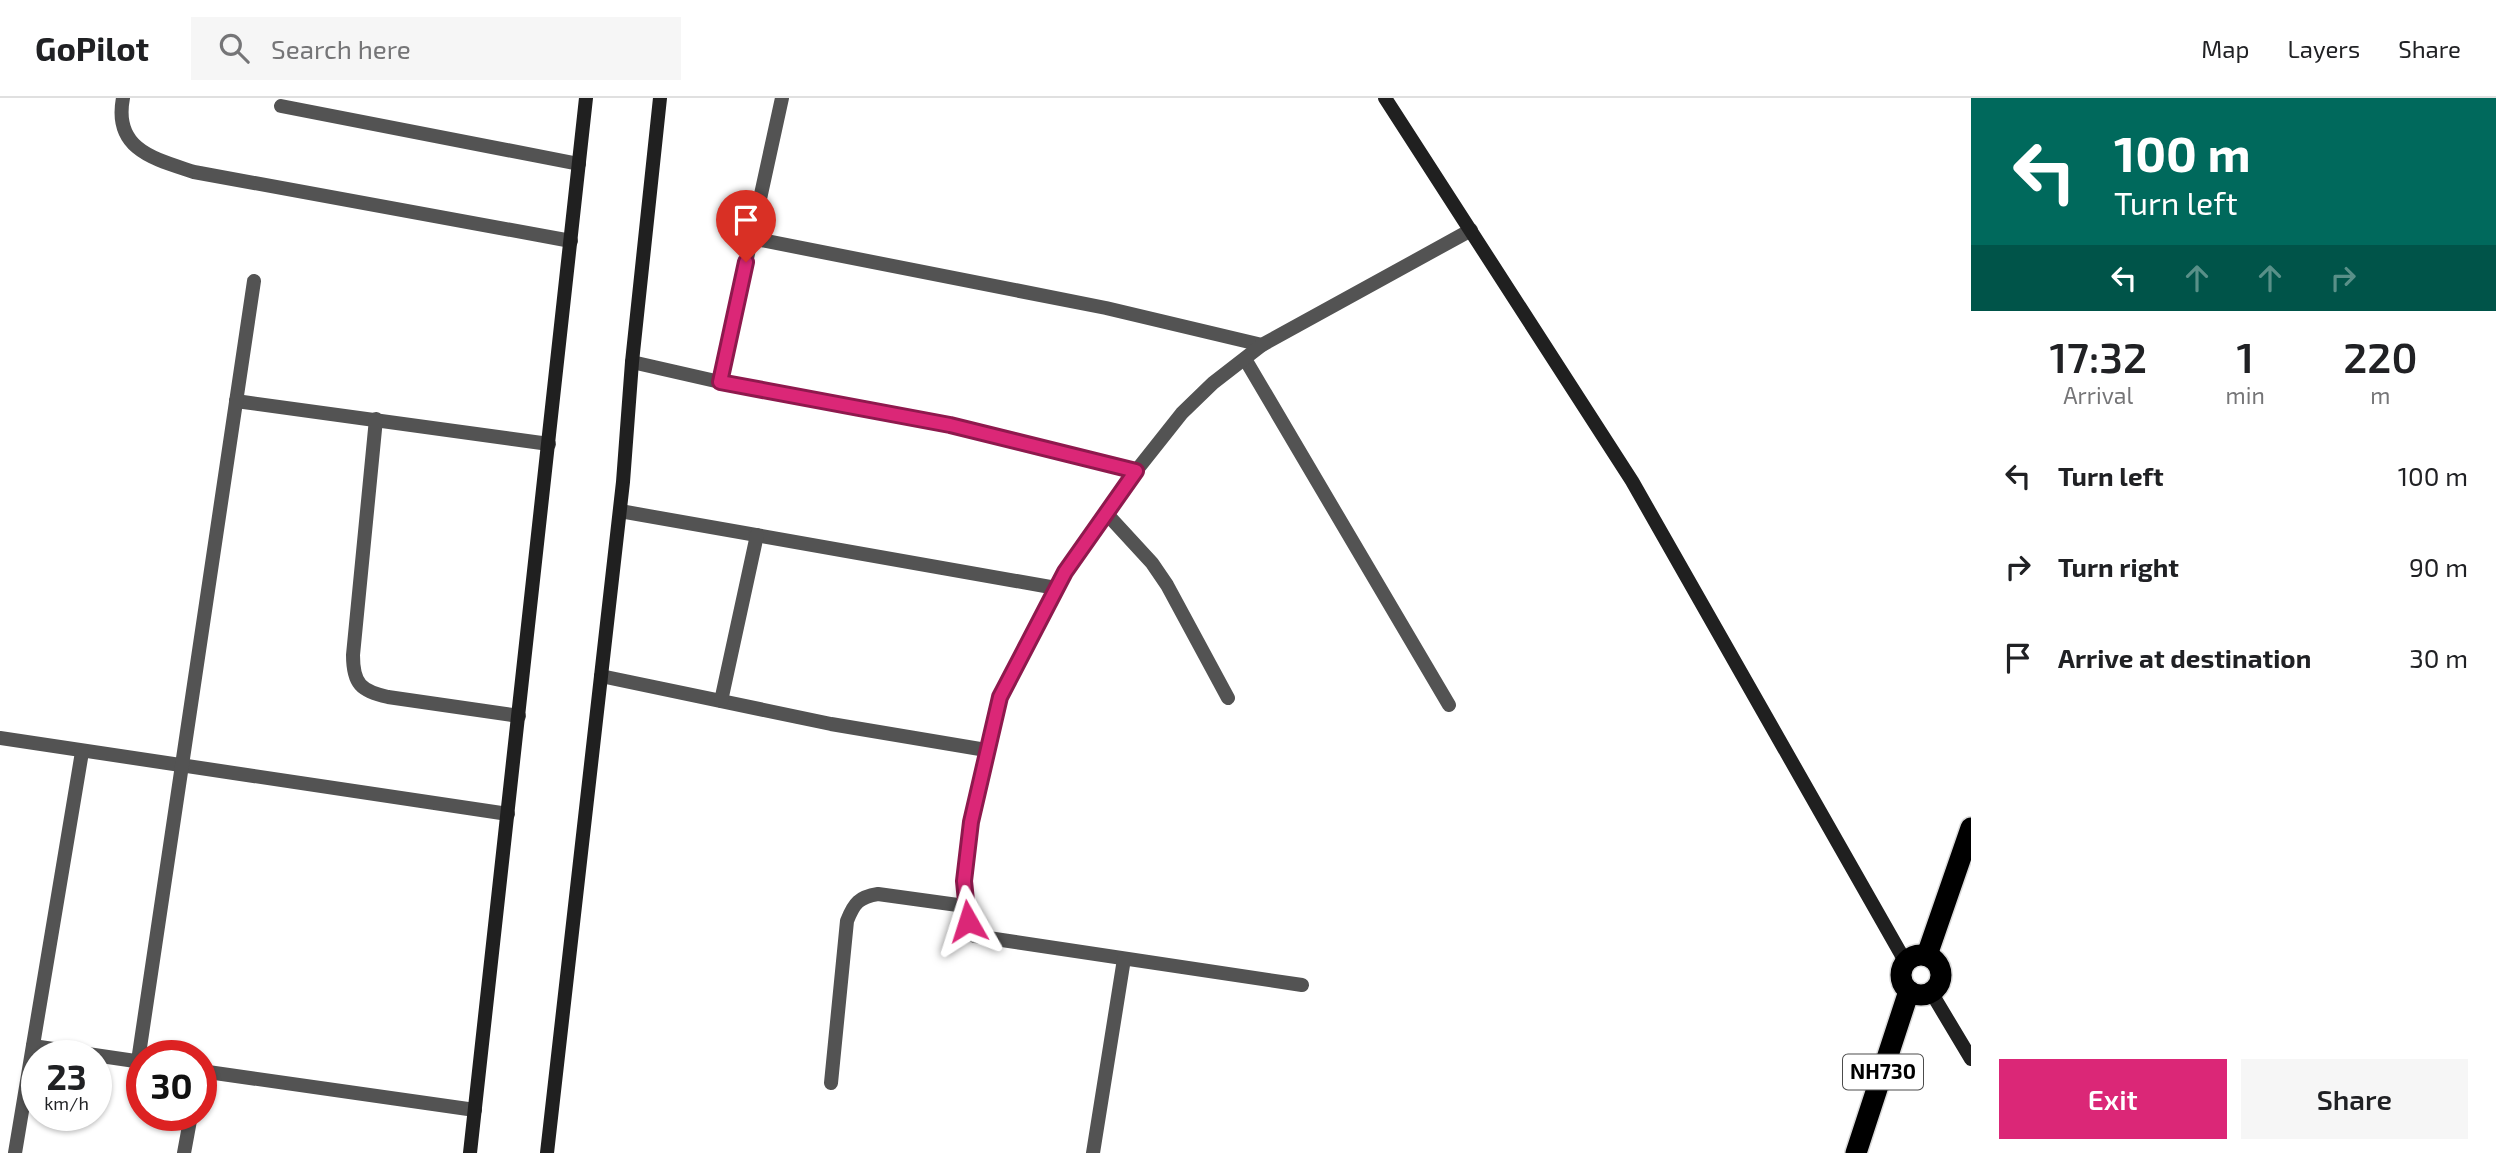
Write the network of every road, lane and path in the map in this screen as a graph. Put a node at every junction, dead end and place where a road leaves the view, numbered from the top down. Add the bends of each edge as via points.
1 (123, 98) edge
2 (586, 98) edge
3 (660, 98) edge
4 (782, 98) edge
5 (1385, 98) edge
6 (281, 106) dead end
7 (579, 164) junction
8 (1471, 230) junction
9 (751, 238) junction
10 (571, 241) junction
11 (254, 281) dead end
12 (1262, 345) junction
13 (1245, 359) junction
14 (632, 362) junction
15 (720, 382) junction
16 (236, 401) junction
17 (376, 419) junction
18 (549, 444) junction
19 (1136, 471) junction
20 (620, 511) junction
21 (1106, 513) junction
22 (757, 535) junction
23 (1056, 588) junction
24 (601, 676) junction
25 (1228, 698) dead end
26 (721, 701) junction
27 (1449, 705) dead end
28 (519, 716) junction
29 (0, 738) edge
30 (986, 750) junction
31 (82, 752) junction
32 (182, 766) junction
33 (508, 814) junction
34 (1971, 828) edge
35 (965, 906) junction
36 (1927, 955) junction
37 (1124, 959) junction
38 (1905, 961) junction
39 (1302, 985) dead end
40 (1909, 991) junction
41 (1931, 992) junction
42 (34, 1040) edge
43 (143, 1040) edge
44 (1971, 1059) edge
45 (217, 1073) edge
46 (831, 1083) dead end
47 (475, 1110) junction
48 (21, 1117) edge
49 (188, 1131) edge
50 (15, 1153) edge
51 (184, 1153) edge
52 (470, 1153) edge
53 (547, 1153) edge
54 (1093, 1153) edge
55 (1856, 1153) edge

1 - 10 street via 123,124 130,145 154,159 194,172
2 - 7 street
3 - 14 street
4 - 9 street
5 - 8 street
6 - 7 street
7 - 10 street
8 - 12 street
8 - 38 street via 1632,481
9 - 12 street via 1106,308
9 - 15 street
10 - 18 street
11 - 16 street
12 - 13 street
13 - 19 street via 1182,413
13 - 27 street
14 - 15 street
14 - 20 street
15 - 19 street via 950,425
16 - 17 street
16 - 32 street
17 - 18 street
17 - 28 street via 353,655 358,684 388,697
18 - 28 street
19 - 21 street
20 - 22 street
20 - 24 street
21 - 23 street
21 - 25 street via 1167,584
22 - 23 street
22 - 26 street
23 - 30 street via 1000,697
24 - 26 street
24 - 53 street
26 - 30 street
28 - 33 street
29 - 31 street
30 - 35 street via 971,822
31 - 32 street
31 - 42 street
32 - 33 street
32 - 43 street
33 - 47 street
34 - 36 highway
35 - 37 street via 975,936
35 - 46 street via 878,894 853,904 847,921
36 - 38 highway
36 - 41 highway via 1941,972 1939,984
37 - 39 street
37 - 54 street
38 - 40 highway, NH730 via 1902,983
40 - 41 highway
40 - 55 highway, NH730
41 - 44 street
45 - 47 street
47 - 52 street
48 - 50 street
49 - 51 street

